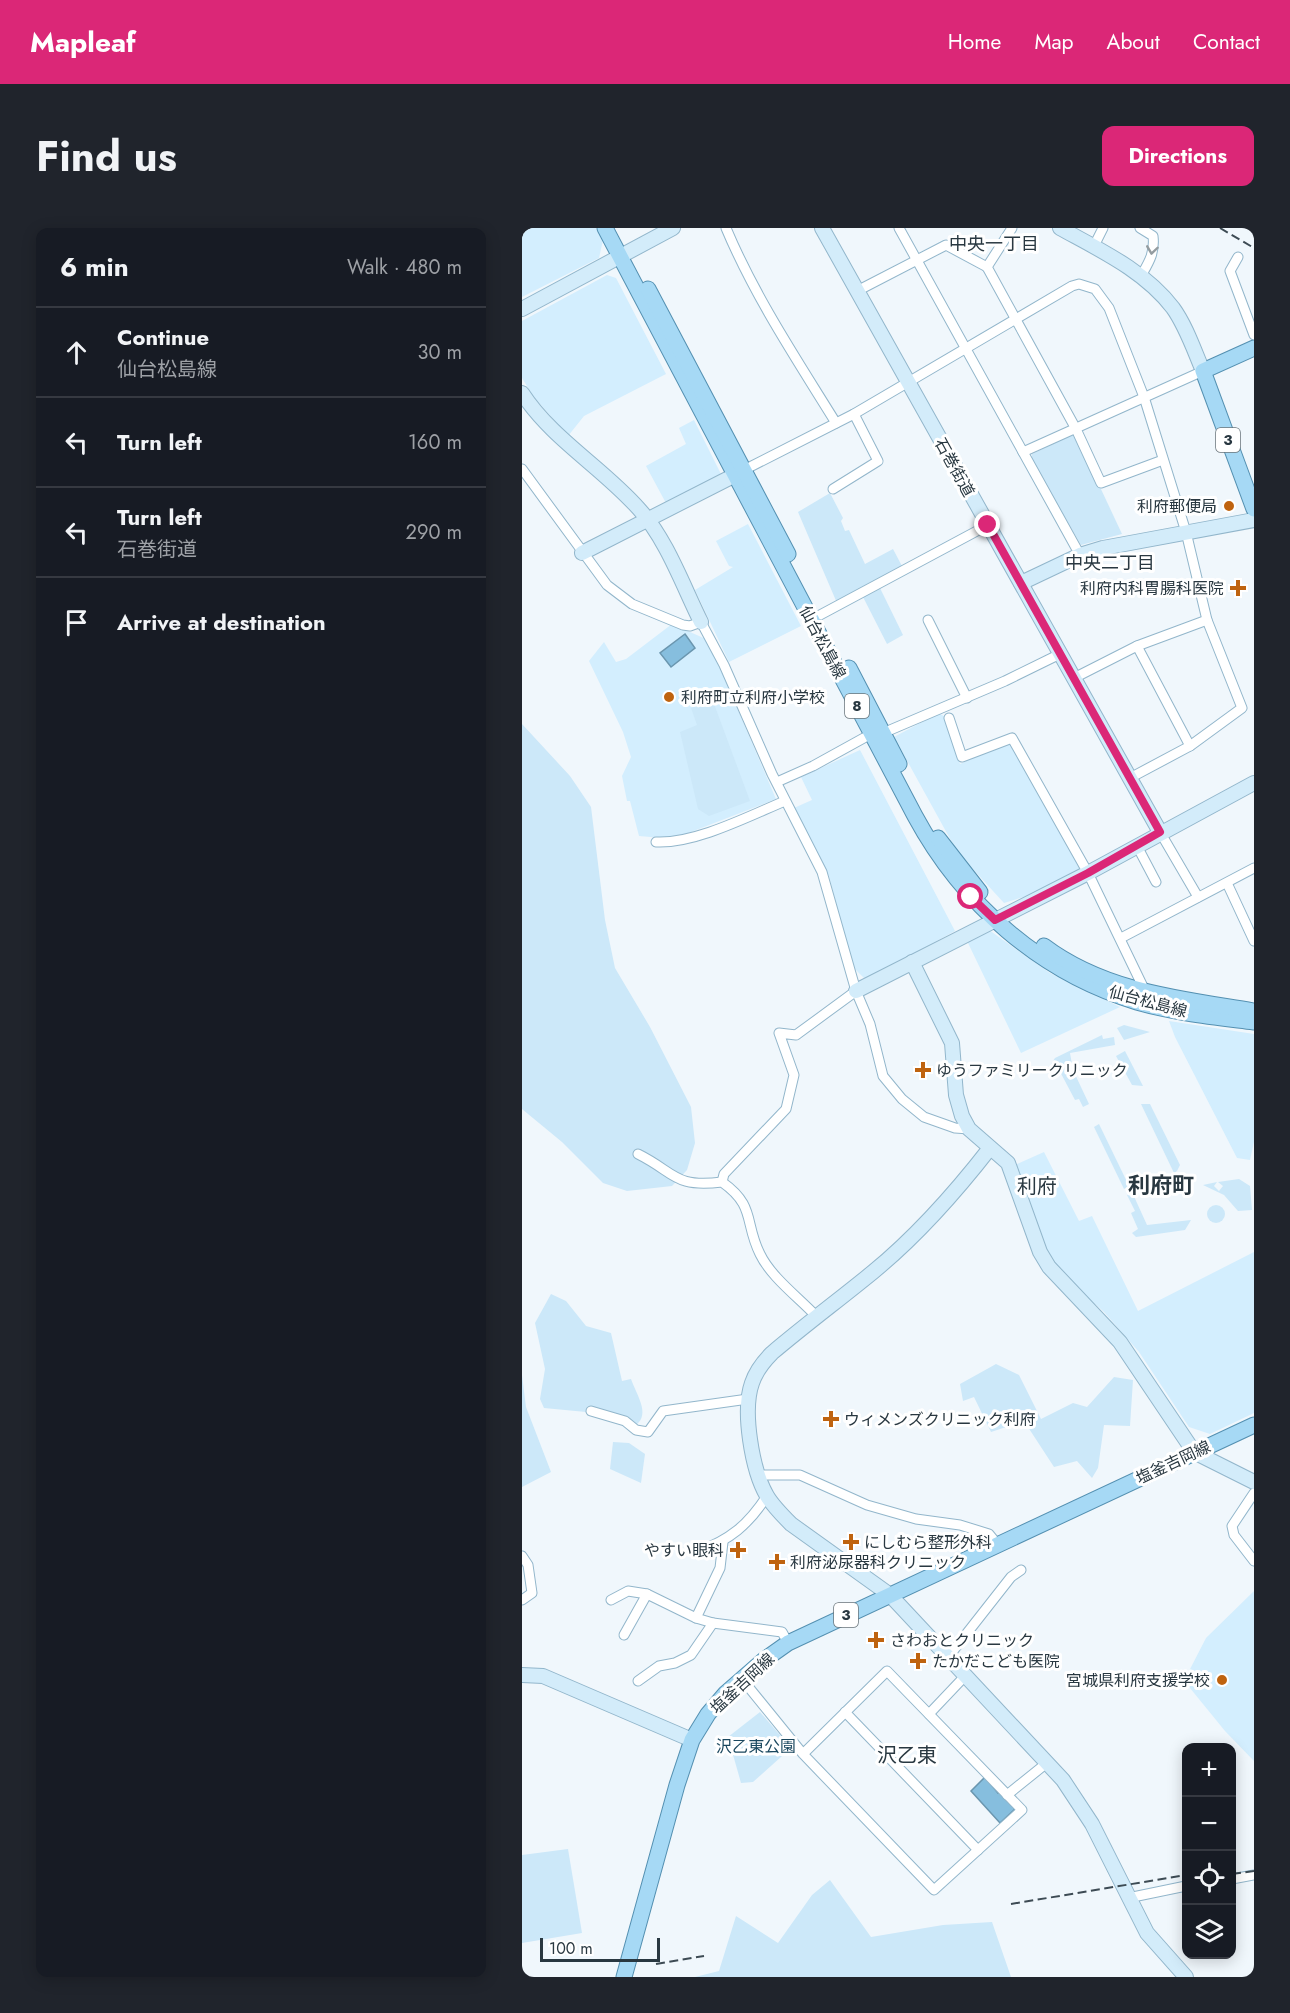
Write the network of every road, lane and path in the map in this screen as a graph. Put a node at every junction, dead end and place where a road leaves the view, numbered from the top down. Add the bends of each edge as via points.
1 (605, 228) edge
2 (616, 228) edge
3 (673, 228) edge
4 (726, 228) edge
5 (822, 228) edge
6 (899, 228) edge
7 (1012, 228) edge
8 (1060, 228) edge
9 (1103, 228) edge
10 (1140, 228) edge
11 (1094, 246) junction
12 (624, 254) junction
13 (1238, 257) dead end
14 (916, 260) junction
15 (987, 267) junction
16 (1141, 276) junction
17 (857, 291) junction
18 (522, 309) edge
19 (1015, 320) junction
20 (1254, 335) edge
21 (1254, 348) edge
22 (966, 349) junction
23 (1203, 371) junction
24 (908, 383) junction
25 (522, 393) edge
26 (1144, 398) junction
27 (854, 414) junction
28 (836, 423) junction
29 (1076, 429) junction
30 (1023, 452) junction
31 (1163, 460) junction
32 (522, 469) edge
33 (739, 472) junction
34 (833, 489) dead end
35 (1254, 509) edge
36 (648, 519) junction
37 (1254, 520) edge
38 (988, 525) junction
39 (1186, 532) junction
40 (582, 553) junction
41 (1080, 555) junction
42 (1021, 583) junction
43 (820, 615) junction
44 (928, 620) dead end
45 (1207, 620) junction
46 (701, 622) junction
47 (1137, 646) junction
48 (1060, 654) junction
49 (1074, 678) junction
50 (967, 698) junction
51 (949, 718) dead end
52 (877, 734) junction
53 (1190, 746) junction
54 (1130, 778) junction
55 (777, 782) junction
56 (1254, 783) edge
57 (785, 801) junction
58 (1160, 832) junction
59 (656, 842) dead end
60 (1137, 846) junction
61 (1254, 868) edge
62 (1088, 873) junction
63 (1156, 882) dead end
64 (1227, 883) junction
65 (1198, 897) junction
66 (999, 918) junction
67 (1121, 938) junction
68 (1254, 941) edge
69 (912, 962) junction
70 (856, 991) junction
71 (1146, 993) junction
72 (1254, 1011) edge
73 (1254, 1022) edge
74 (969, 1129) junction
75 (990, 1148) junction
76 (638, 1154) dead end
77 (722, 1182) junction
78 (816, 1316) junction
79 (748, 1399) junction
80 (591, 1411) dead end
81 (1254, 1425) edge
82 (1194, 1452) junction
83 (758, 1475) junction
84 (1254, 1482) edge
85 (1254, 1493) edge
86 (767, 1496) junction
87 (723, 1542) junction
88 (998, 1545) junction
89 (697, 1552) dead end
90 (522, 1556) edge
91 (1254, 1561) edge
92 (1022, 1570) dead end
93 (647, 1594) junction
94 (890, 1595) junction
95 (522, 1600) edge
96 (611, 1600) dead end
97 (696, 1618) junction
98 (713, 1623) junction
99 (624, 1635) dead end
100 (788, 1643) junction
101 (949, 1656) junction
102 (522, 1675) edge
103 (966, 1675) junction
104 (742, 1679) junction
105 (638, 1681) dead end
106 (845, 1712) junction
107 (929, 1714) junction
108 (692, 1740) junction
109 (803, 1754) junction
110 (1048, 1762) junction
111 (1007, 1795) junction
112 (978, 1850) junction
113 (1254, 1875) edge
114 (1236, 1878) edge
115 (1182, 1887) edge
116 (1128, 1898) junction
117 (624, 1977) edge
118 (1186, 1977) edge

1 - 12 main road, 仙台松島線 / 8
2 - 12 main road, 仙台松島線 / 8
3 - 12 street
4 - 28 street via 744,268
5 - 17 street, 石巻街道
6 - 14 street
7 - 15 street
8 - 11 street
9 - 11 street
10 -> 16 street via 1153,236 1154,245
11 - 16 street
12 - 18 street
12 - 33 main road, 仙台松島線 / 8
13 - 20 street via 1230,271
14 - 15 street via 946,245
14 - 17 street
14 - 22 street
15 - 19 street
16 - 23 street via 1174,309
17 - 24 street, 石巻街道
19 - 22 street
19 - 26 street via 1072,286 1095,289 1109,308
19 - 29 street
21 - 23 main road
22 - 24 street
22 - 30 street
23 - 26 street
23 - 35 main road, 3
24 - 27 street
24 - 38 street, 石巻街道
25 - 36 street via 540,418
26 - 29 street
26 - 31 street
27 - 28 street
27 - 34 street via 879,461
28 - 33 street
29 - 30 street
29 - 31 street via 1101,483
30 - 41 street
31 - 39 street
32 - 40 street
33 - 36 street
33 - 43 main road, 仙台松島線 / 8
33 - 52 main road, 仙台松島線 / 8
36 - 40 street
36 - 46 street
37 - 39 street
38 - 42 street, 石巻街道
38 - 43 street
39 - 41 street via 1130,541
39 - 45 street
40 - 46 street via 607,585 632,604 682,625
41 - 42 street
42 - 48 street, 石巻街道
43 - 52 main road, 仙台松島線 / 8
44 - 50 street
45 - 47 street
45 - 53 street via 1242,708
46 - 55 street
47 - 49 street
47 - 53 street
48 - 49 street, 石巻街道
48 - 50 street
49 - 54 street, 石巻街道
50 - 52 street
51 - 62 street via 962,757 1012,738
52 - 55 street
52 - 66 main road, 仙台松島線 / 8 via 941,843
53 - 54 street
54 - 58 street, 石巻街道
55 - 57 street
56 - 58 street
57 - 59 street via 670,843
57 - 70 street via 822,872
58 - 60 street
58 - 65 street
60 - 62 street
60 - 63 street
61 - 64 street
62 - 66 street
62 - 67 street
64 - 65 street
64 - 68 street
65 - 67 street
66 - 69 street
66 - 71 main road, 仙台松島線 / 8 via 1065,959
66 - 73 main road, 仙台松島線 / 8 via 1060,969 1114,994 1169,1010
67 - 71 street
69 - 70 street
69 - 74 street via 952,1043 956,1095
70 - 74 street via 870,1024 883,1076 892,1088 924,1117
70 - 77 street via 796,1035 779,1033 794,1075 786,1109 724,1174
71 - 72 main road, 仙台松島線 / 8
74 - 75 street
75 - 78 street via 959,1188 919,1229 874,1271
75 - 82 street via 1014,1174 1040,1252 1049,1267 1120,1342
76 - 77 street via 685,1183
77 - 78 street via 743,1201 759,1253 767,1265
78 - 79 street via 759,1367
79 - 80 street via 663,1411 648,1432
79 - 83 street
81 - 82 main road, 塩釜吉岡線 / 3
82 - 84 street
82 - 88 main road, 塩釜吉岡線 / 3
83 - 86 street
83 - 88 street via 800,1475 883,1510 989,1534
85 - 91 street via 1232,1526
86 - 87 street via 754,1516
86 - 94 street via 791,1524
87 - 89 street
87 - 97 street via 720,1568
88 - 94 main road, 塩釜吉岡線 / 3
90 - 95 street via 528,1565 532,1593
92 - 101 street via 1011,1577
93 - 96 street via 628,1591
93 - 97 street
93 - 99 street
94 - 100 main road, 塩釜吉岡線 / 3
94 - 101 street
97 - 98 street
98 - 100 street via 782,1632
98 - 105 street via 691,1655 659,1666
100 - 104 main road, 塩釜吉岡線 / 3
101 - 103 street
102 - 108 street via 543,1676
103 - 107 street
103 - 110 street
104 - 108 main road, 塩釜吉岡線 / 3 via 708,1714
104 - 109 street
106 - 107 street via 887,1671
106 - 109 street
106 - 112 street
107 - 111 street
108 - 117 main road, 塩釜吉岡線 / 3
109 - 112 street via 933,1890
110 - 111 street
110 - 116 street via 1092,1824
111 - 112 street via 1022,1810
113 - 114 street
115 - 116 street
116 - 118 street via 1147,1933

